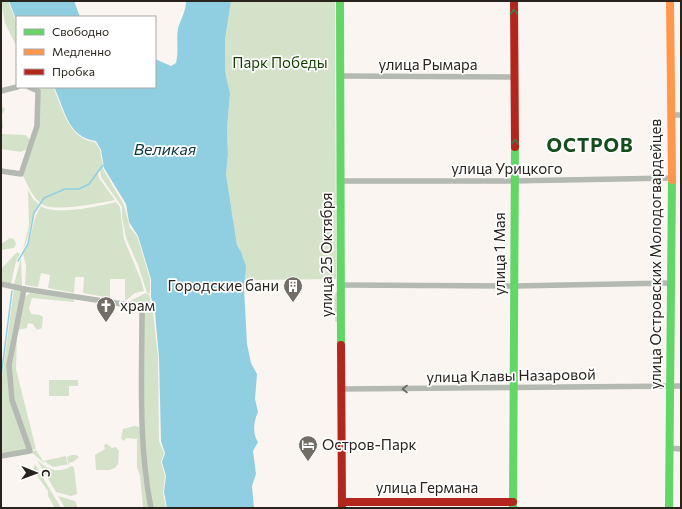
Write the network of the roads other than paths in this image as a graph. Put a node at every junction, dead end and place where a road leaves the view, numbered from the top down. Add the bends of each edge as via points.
1 (340, 1) edge
2 (514, 1) edge
3 (670, 1) edge
4 (341, 76) junction
5 (515, 77) junction
6 (16, 87) edge
7 (31, 88) edge
8 (1, 91) edge
9 (681, 115) edge
10 (671, 116) junction
11 (1, 171) edge
12 (672, 178) junction
13 (341, 181) junction
14 (515, 181) junction
15 (670, 283) junction
16 (1, 284) edge
17 (341, 285) junction
18 (514, 286) junction
19 (24, 289) junction
20 (669, 385) junction
21 (681, 386) edge
22 (514, 388) junction
23 (342, 389) junction
24 (669, 448) junction
25 (681, 449) edge
26 (1, 456) edge
27 (342, 505) edge
28 (513, 505) edge
29 (151, 508) edge
30 (669, 508) edge

1 - 4 main road, улица 25 Октября
5 -> 2 main road, улица 1 Мая
3 - 10 main road, улица Островских Молодогвардейцев
4 - 5 street, улица Рымара
4 - 13 main road, улица 25 Октября
14 -> 5 main road, улица 1 Мая
6 - 8 street
7 - 11 street via 38,91 37,126 21,174
9 - 10 street
10 - 12 main road, улица Островских Молодогвардейцев
12 - 14 street, улица Урицкого
12 - 15 main road, улица Островских Молодогвардейцев
13 - 14 street, улица Урицкого
13 - 17 main road, улица 25 Октября
14 - 18 main road, улица 1 Мая
15 - 18 street
15 - 20 main road, улица Островских Молодогвардейцев
16 - 19 street
17 - 18 street
17 - 23 main road, улица 25 Октября
18 - 22 main road, улица 1 Мая
19 - 26 street via 9,364 12,400 30,451
19 - 29 street via 142,309 142,430 145,476
20 - 21 street, улица Клавы Назаровой
20 - 22 street, улица Клавы Назаровой
20 - 24 main road, улица Островских Молодогвардейцев
22 -> 23 street, улица Клавы Назаровой
22 - 28 main road, улица 1 Мая
23 - 27 main road, улица 25 Октября
24 - 25 street
24 - 30 main road, улица Островских Молодогвардейцев
27 - 28 main road, улица Германа

